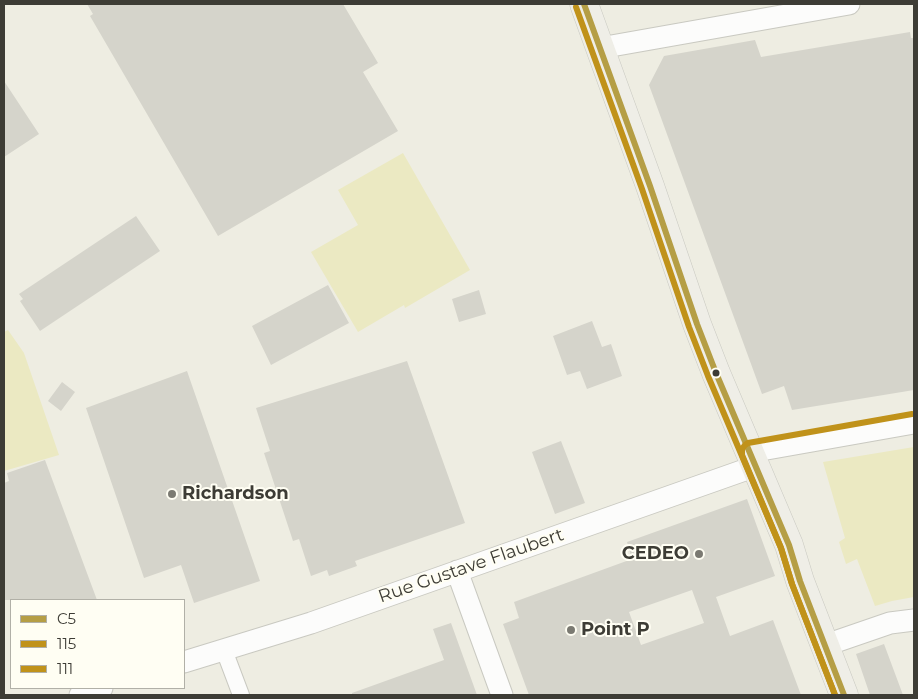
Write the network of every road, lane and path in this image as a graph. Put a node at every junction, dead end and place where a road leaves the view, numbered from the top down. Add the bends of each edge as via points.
1 (584, 4) edge
2 (849, 4) edge
3 (600, 48) junction
4 (914, 423) edge
5 (753, 459) junction
6 (457, 571) junction
7 (914, 620) edge
8 (826, 645) junction
9 (224, 650) junction
10 (185, 662) edge
11 (99, 689) edge
12 (80, 695) edge
13 (241, 695) edge
14 (502, 695) edge
15 (844, 695) edge

1 - 3 main road
2 - 3 street
3 - 5 main road via 697,324
4 - 5 street, Rue Gustave Flaubert
5 - 6 street, Rue Gustave Flaubert
5 - 8 main road
6 - 9 street, Rue Gustave Flaubert
6 - 14 street
7 - 8 street via 890,623
8 - 15 main road
9 - 10 street, Rue Gustave Flaubert
9 - 13 street
11 - 12 street

